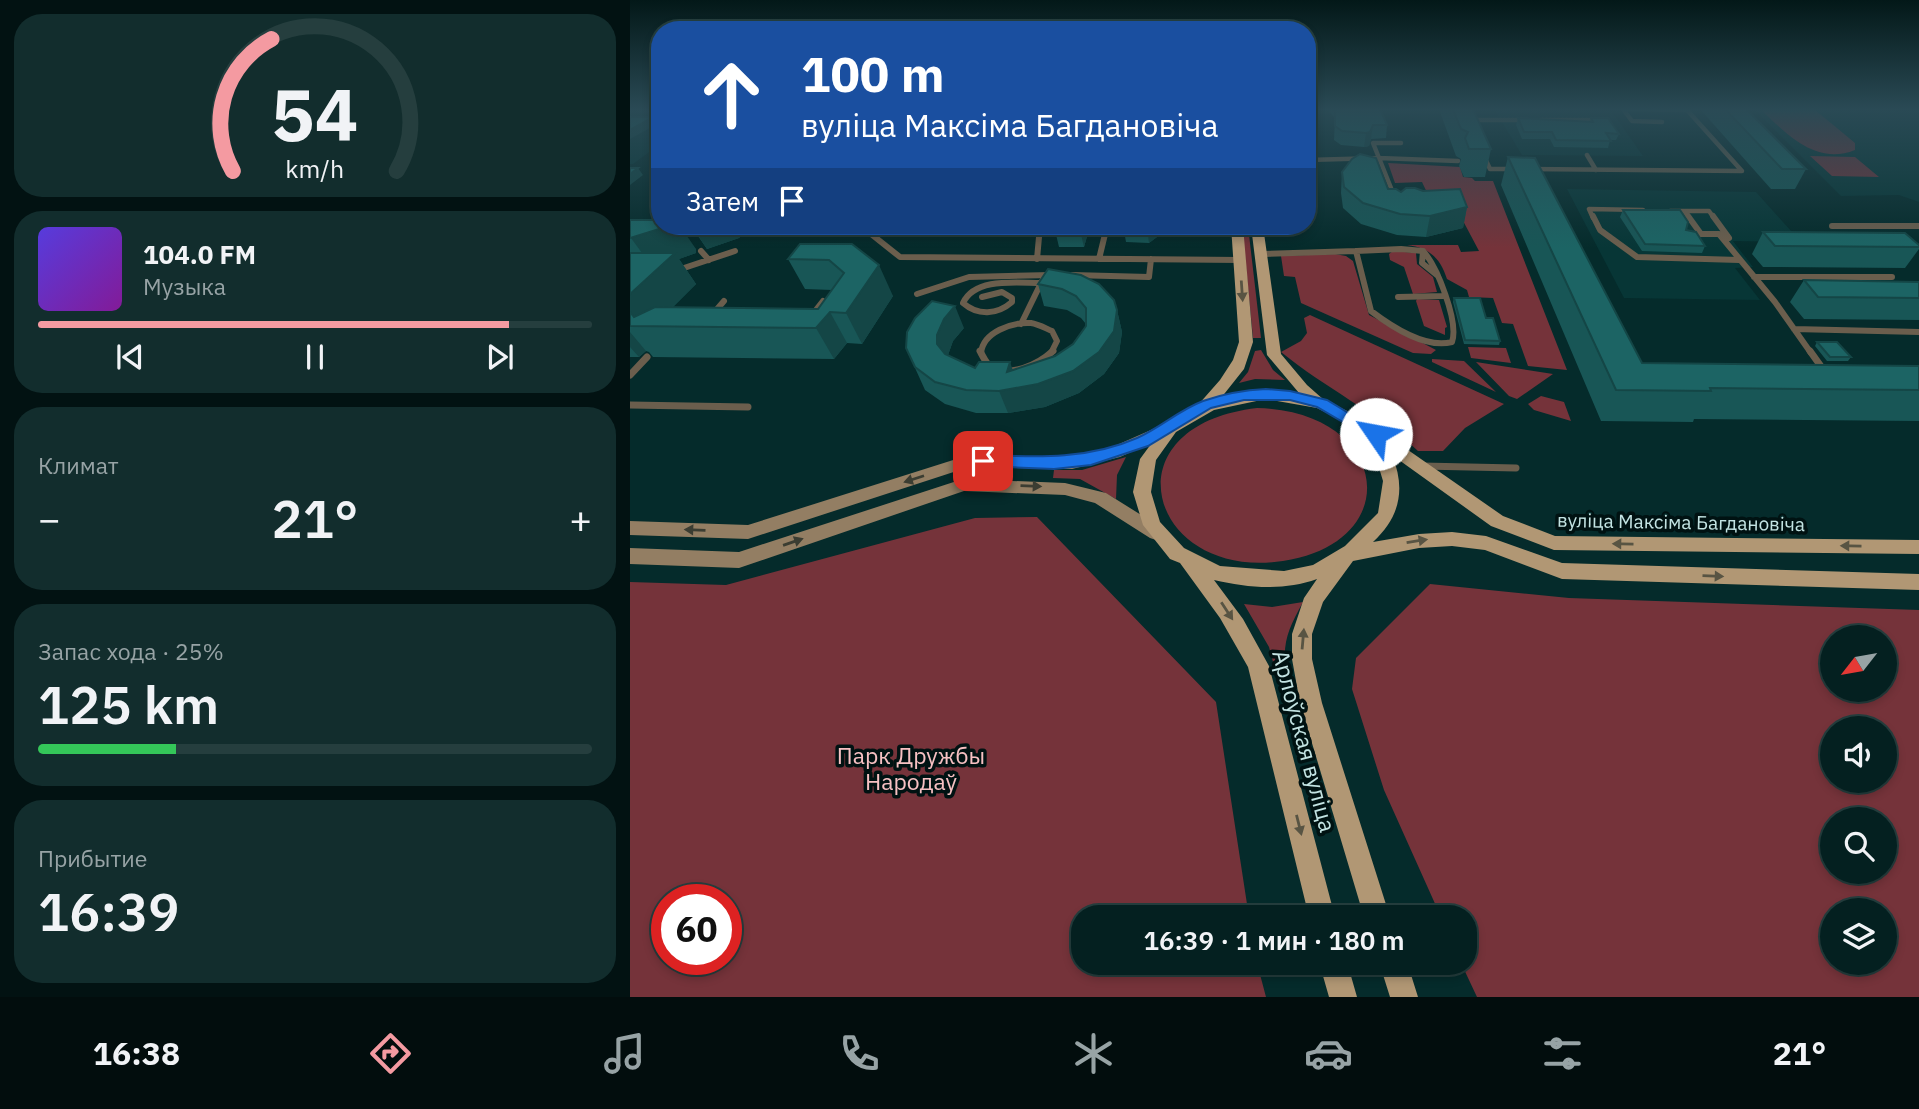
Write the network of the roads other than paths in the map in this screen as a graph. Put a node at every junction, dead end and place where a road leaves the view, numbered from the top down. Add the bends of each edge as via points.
1 (1587, 155) dead end
2 (1484, 156) edge
3 (1728, 156) edge
4 (1379, 158) junction
5 (1316, 160) edge
6 (1458, 161) edge
7 (1478, 161) edge
8 (1486, 161) junction
9 (1526, 169) junction
10 (1595, 170) junction
11 (1531, 180) edge
12 (1398, 208) edge
13 (1684, 211) junction
14 (1832, 226) dead end
15 (1919, 226) edge
16 (1686, 234) edge
17 (1701, 234) junction
18 (682, 235) edge
19 (686, 235) edge
20 (873, 235) edge
21 (1039, 235) edge
22 (1105, 235) edge
23 (1238, 235) edge
24 (1258, 235) edge
25 (1722, 238) junction
26 (665, 240) edge
27 (693, 242) dead end
28 (1356, 250) junction
29 (701, 251) dead end
30 (735, 251) dead end
31 (1261, 254) junction
32 (1037, 259) junction
33 (1099, 259) junction
34 (1151, 259) junction
35 (709, 260) junction
36 (1240, 260) junction
37 (1739, 260) junction
38 (666, 274) edge
39 (1045, 275) junction
40 (1754, 277) junction
41 (1892, 277) dead end
42 (1041, 283) junction
43 (917, 294) dead end
44 (1443, 296) junction
45 (982, 297) dead end
46 (1398, 297) dead end
47 (724, 301) dead end
48 (823, 301) edge
49 (706, 320) edge
50 (1021, 324) junction
51 (805, 325) edge
52 (1794, 330) junction
53 (1919, 332) edge
54 (647, 357) edge
55 (630, 374) edge
56 (1818, 380) edge
57 (1322, 403) junction
58 (630, 405) edge
59 (1206, 405) junction
60 (748, 407) dead end
61 (1353, 419) junction
62 (1169, 428) junction
63 (1422, 466) junction
64 (1516, 468) dead end
65 (630, 528) edge
66 (1156, 533) junction
67 (1919, 547) edge
68 (630, 556) edge
69 (1347, 557) junction
70 (1185, 558) junction
71 (1919, 582) edge
72 (1319, 905) edge
73 (1373, 905) edge
74 (1337, 975) edge
75 (1396, 975) edge
76 (1343, 997) edge
77 (1404, 997) edge

1 - 10 lane
2 - 8 lane
3 - 10 lane via 1742,171
4 - 5 lane
4 - 6 lane
4 - 12 lane
7 - 8 lane
8 - 9 lane via 1490,169
9 - 10 lane
9 - 11 lane
13 - 17 lane
13 - 25 lane via 1709,211 1729,238
13 - 37 lane via 1589,209 1600,230 1637,257
14 - 15 lane
16 - 17 lane
17 - 25 lane
18 - 26 lane
19 - 27 lane
20 - 32 lane via 901,257
21 - 32 lane
22 - 33 lane
23 - 36 main road
24 - 31 main road
25 - 37 lane
28 - 31 lane
28 - 44 lane via 1423,251 1433,261
28 - 44 lane via 1371,311 1434,345 1447,345 1454,339
29 - 35 lane
30 - 35 lane
31 - 57 main road via 1274,355 1302,388
32 - 33 lane
33 - 34 lane
34 - 36 lane
34 - 39 lane via 1149,277
35 - 38 lane
36 -> 59 main road via 1243,356 1233,376
37 - 40 lane
39 - 42 lane
39 - 43 lane via 969,277
40 - 41 lane
40 - 52 lane
42 - 45 lane via 979,288 969,292 963,303 988,313 1012,302 1002,292
42 - 50 lane
44 - 46 lane
47 - 49 lane
48 - 51 lane
50 - 50 lane via 1053,330 1058,337 1054,353 1022,369 988,365 982,359 982,344 998,331
52 - 53 lane
52 - 56 lane via 1831,380
54 - 55 lane
57 - 59 main road via 1266,394
57 - 61 main road
58 - 60 lane
59 - 62 main road
61 - 63 main road, вуліца Максіма Багдановіча
61 - 69 main road via 1381,449 1392,490 1383,520
62 -> 65 main road via 1114,453 1072,463 969,461 748,532
62 - 66 main road via 1149,455 1141,484 1146,514
63 - 64 lane
67 -> 63 main road, вуліца Максіма Багдановіча via 1553,543 1497,521
68 -> 66 main road via 739,560 963,485 1065,489 1100,498
66 - 70 main road
69 - 70 main road via 1318,571 1272,580 1219,573
69 -> 71 main road via 1419,541 1452,539 1486,543 1562,571
73 -> 69 main road, Арлоўская вуліца via 1311,703 1302,659 1302,634 1314,598
70 -> 72 main road, Арлоўская вуліца via 1219,599 1258,666
74 - 76 main road
75 - 77 main road

